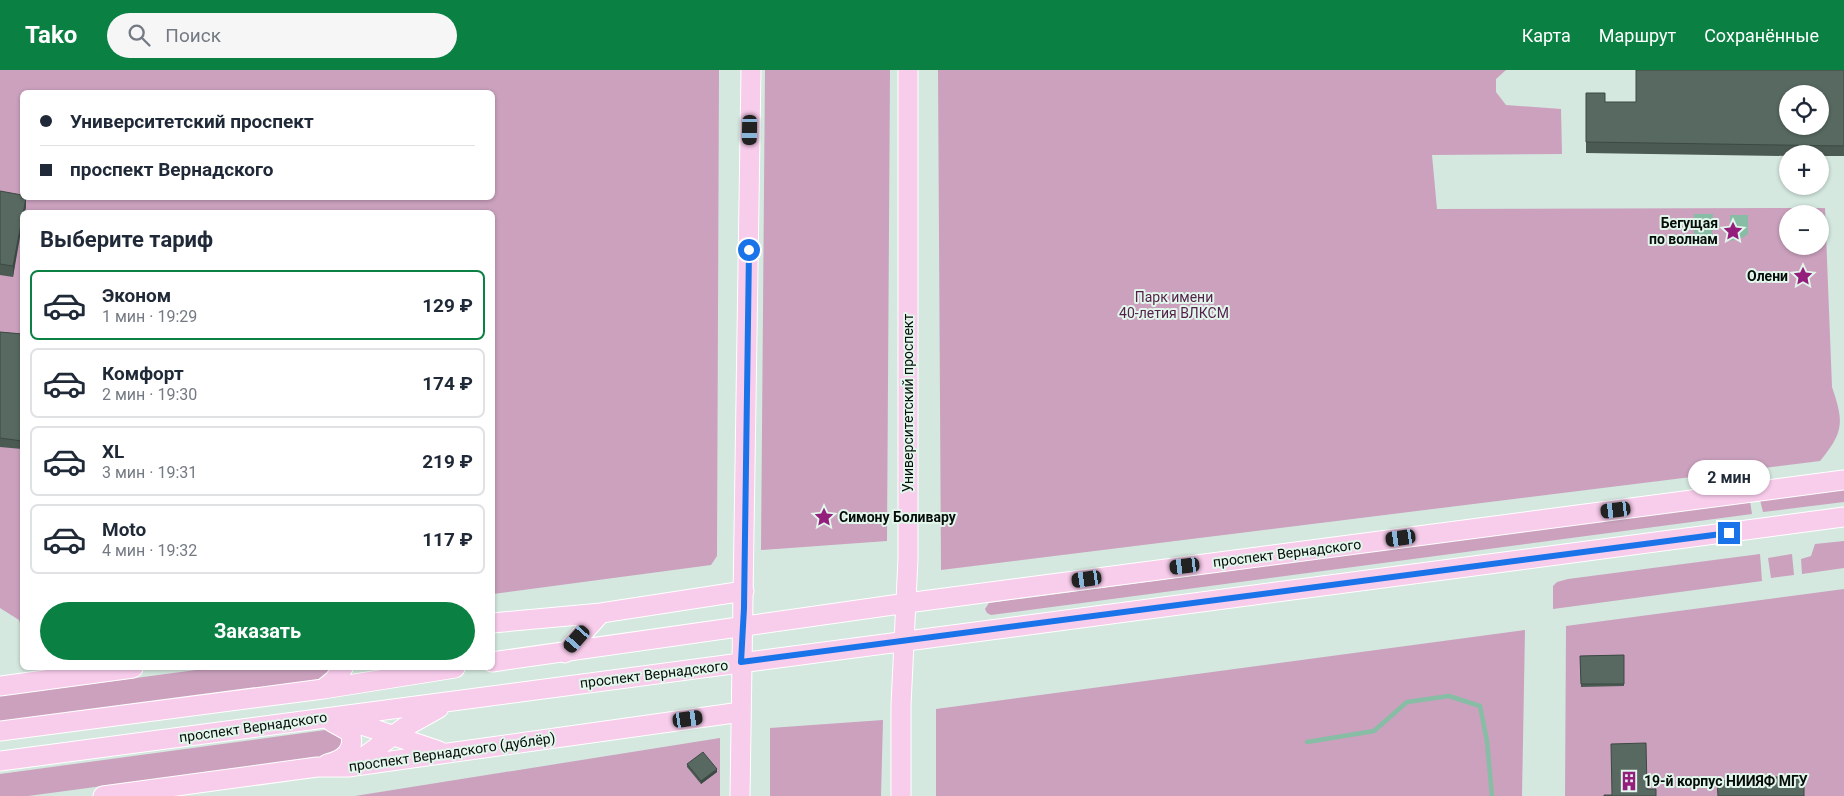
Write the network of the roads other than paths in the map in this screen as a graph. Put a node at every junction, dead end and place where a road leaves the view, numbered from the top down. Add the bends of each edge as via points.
1 (751, 70) edge
2 (908, 70) edge
3 (1844, 480) edge
4 (1844, 517) edge
5 (744, 591) junction
6 (907, 603) junction
7 (601, 613) junction
8 (495, 623) edge
9 (743, 625) junction
10 (905, 642) junction
11 (565, 653) junction
12 (495, 662) edge
13 (741, 662) junction
14 (119, 670) edge
15 (342, 670) edge
16 (441, 670) edge
17 (0, 686) edge
18 (323, 688) junction
19 (464, 699) junction
20 (740, 712) junction
21 (322, 718) junction
22 (0, 731) edge
23 (391, 737) junction
24 (445, 753) junction
25 (0, 761) edge
26 (317, 767) junction
27 (348, 768) junction
28 (103, 796) edge
29 (740, 796) edge
30 (901, 796) edge

1 - 5 main road
2 - 6 main road, Университетский проспект
3 - 6 main road, проспект Вернадского
4 - 10 main road, проспект Вернадского
5 - 7 main road
5 - 9 main road
6 - 9 main road, проспект Вернадского
6 - 10 main road, Университетский проспект
7 - 8 main road
7 - 11 main road
9 - 11 main road, проспект Вернадского
9 - 13 main road
10 - 13 main road, проспект Вернадского
10 - 30 main road, Университетский проспект
11 - 12 main road, проспект Вернадского
13 - 19 main road, проспект Вернадского
13 - 20 main road
14 - 17 main road
15 - 18 main road
16 - 18 main road, проспект Вернадского
18 - 22 main road, проспект Вернадского
19 - 21 main road, проспект Вернадского
19 - 23 main road via 417,718
20 - 24 main road, проспект Вернадского (дублёр)
20 - 29 main road
21 - 23 main road via 364,726
21 - 25 main road, проспект Вернадского
21 - 26 main road via 350,732 353,741 345,756
23 - 24 main road
23 - 27 main road
24 - 27 main road, проспект Вернадского (дублёр)
26 - 27 main road, проспект Вернадского (дублёр)
26 - 28 main road, проспект Вернадского (дублёр)

